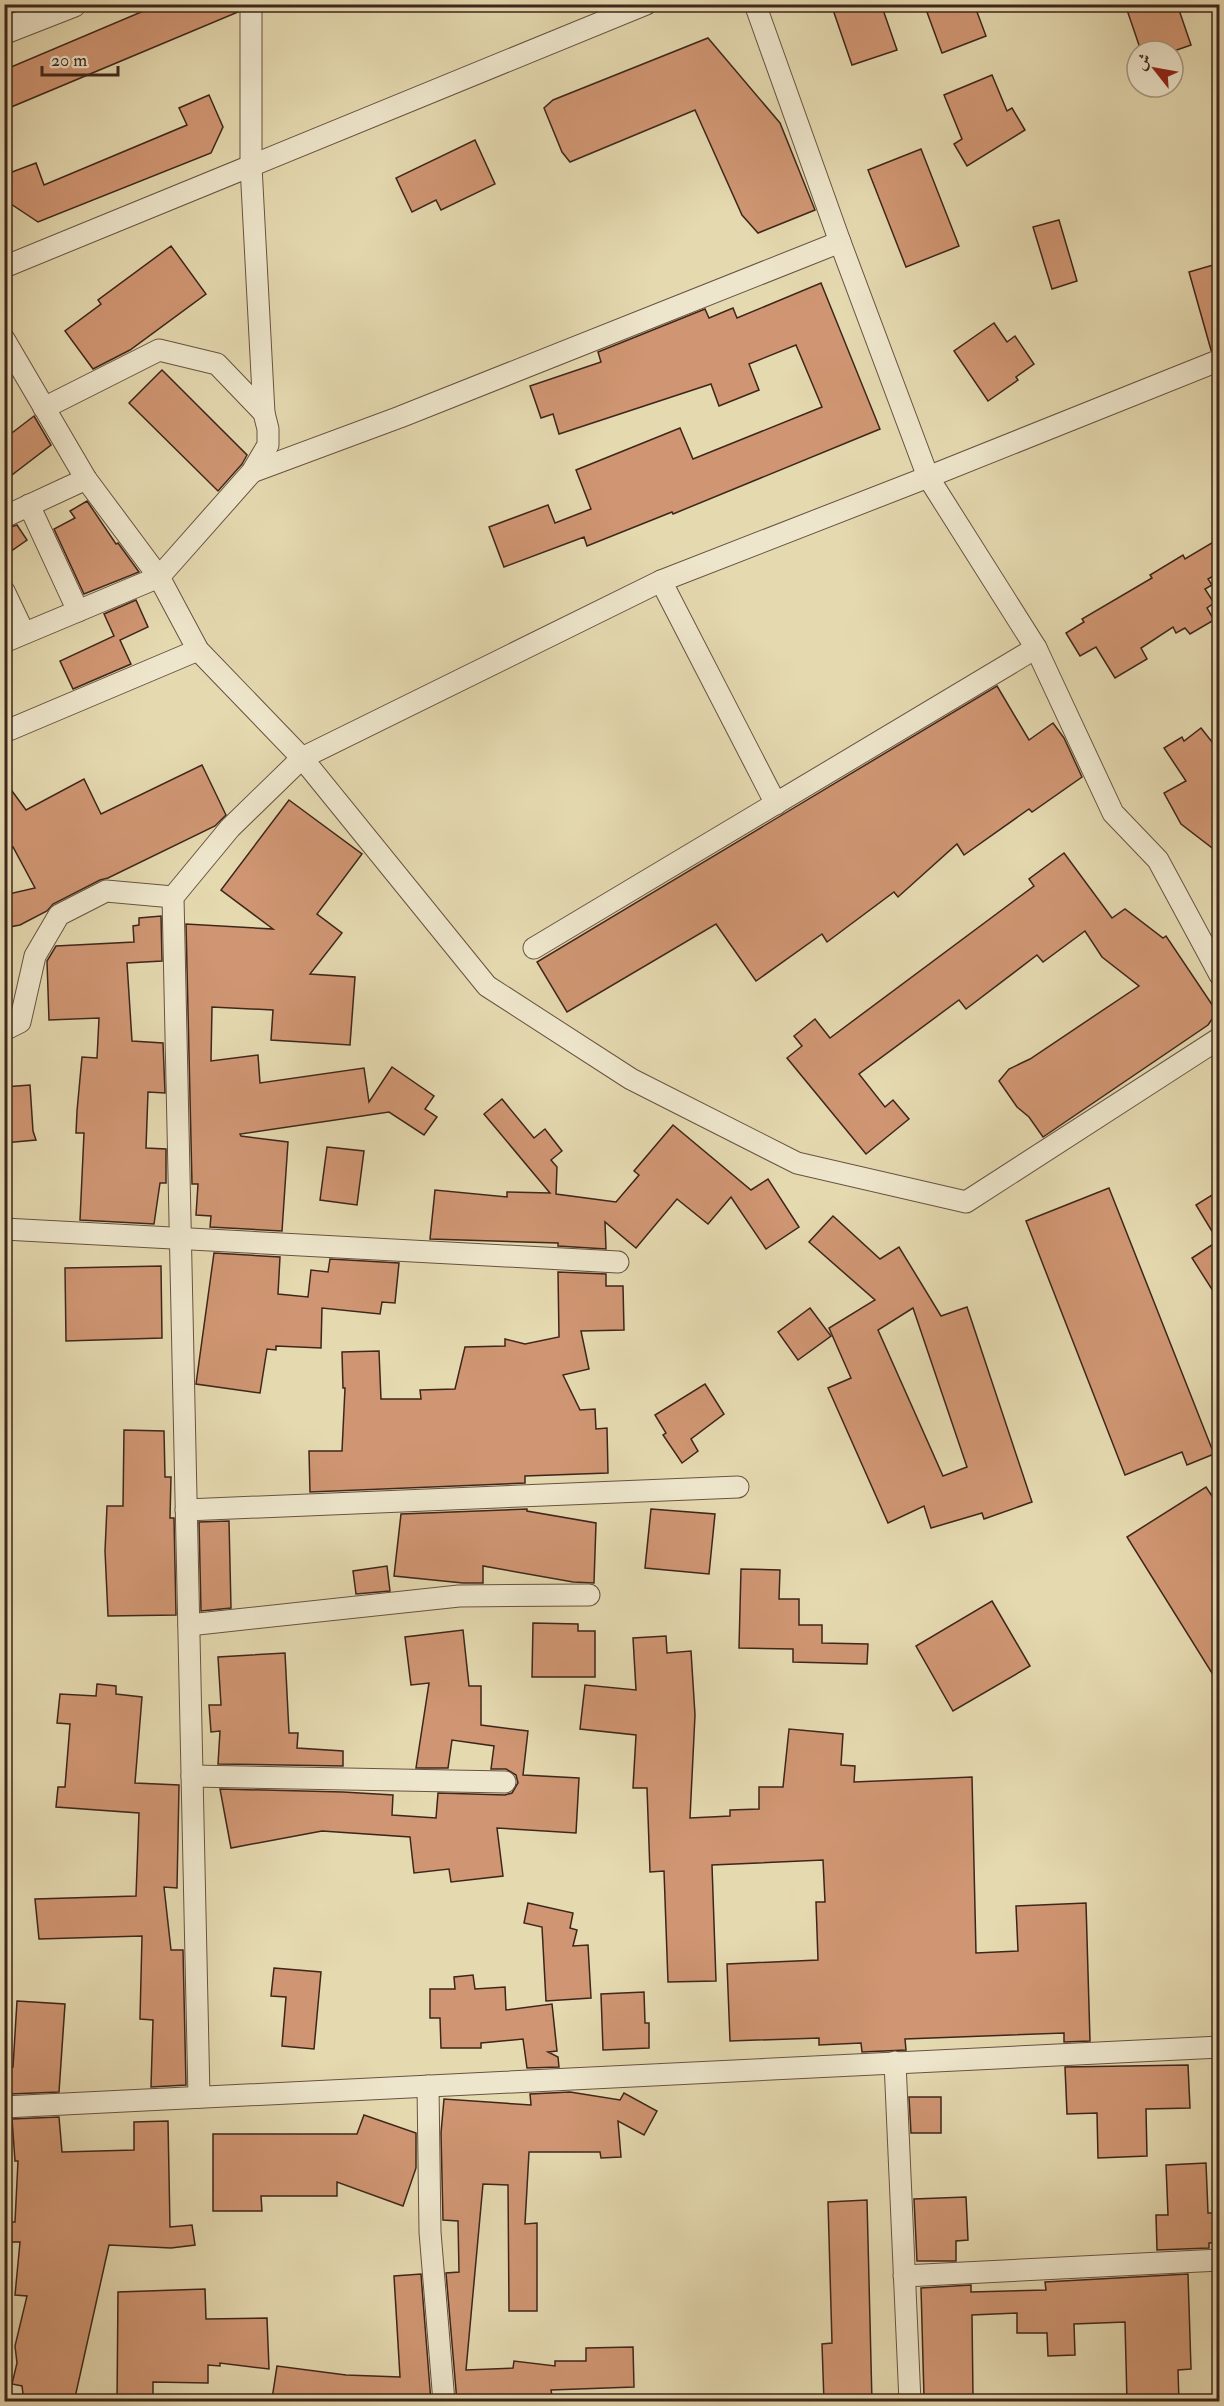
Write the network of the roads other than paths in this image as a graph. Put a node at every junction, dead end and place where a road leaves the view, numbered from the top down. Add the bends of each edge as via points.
1 (73, 4) edge
2 (251, 4) edge
3 (646, 4) edge
4 (755, 4) edge
5 (4, 31) edge
6 (251, 166) junction
7 (840, 242) junction
8 (4, 267) edge
9 (4, 339) edge
10 (1220, 360) edge
11 (44, 408) junction
12 (264, 412) junction
13 (252, 472) junction
14 (928, 477) junction
15 (86, 479) junction
16 (29, 506) junction
17 (4, 517) edge
18 (159, 577) junction
19 (661, 581) junction
20 (4, 591) edge
21 (78, 611) junction
22 (24, 633) junction
23 (4, 642) edge
24 (1036, 648) junction
25 (198, 650) junction
26 (4, 732) edge
27 (302, 758) junction
28 (776, 804) junction
29 (173, 897) junction
30 (534, 948) dead end
31 (1220, 975) edge
32 (4, 1030) edge
33 (1220, 1038) edge
34 (4, 1228) edge
35 (180, 1237) junction
36 (618, 1262) dead end
37 (738, 1487) dead end
38 (186, 1510) junction
39 (589, 1595) dead end
40 (189, 1625) junction
41 (192, 1776) junction
42 (505, 1782) dead end
43 (1220, 2047) edge
44 (895, 2062) junction
45 (428, 2086) junction
46 (199, 2097) junction
47 (4, 2107) edge
48 (1220, 2260) edge
49 (904, 2276) junction
50 (444, 2402) edge
51 (910, 2402) edge

1 - 5 street
2 - 6 street
3 - 6 street
4 - 7 street
6 - 8 street
6 - 12 street
7 - 13 street
7 - 14 street
9 - 11 street
10 - 14 street
11 - 12 street via 159,350 218,364
11 - 15 street
12 - 13 street via 268,445
13 - 18 street
14 - 19 street
14 - 24 street
15 - 16 street
15 - 18 street
16 - 17 street
16 - 21 street
18 - 21 street
18 - 25 street
19 - 27 street
19 - 28 street
20 - 22 street
21 - 22 street
22 - 23 street
24 - 28 street
24 - 31 street via 1113,813 1158,860
25 - 26 street
25 - 27 street
27 - 29 street via 230,828
27 - 33 street via 487,986 632,1079 796,1163 966,1202
28 - 30 street
29 - 32 street via 106,891 59,915 35,956 20,1022
29 - 35 street
34 - 35 street
35 - 36 street
35 - 38 street
37 - 38 street
38 - 40 street
39 - 40 street via 459,1596
40 - 41 street
41 - 42 street
41 - 46 street
43 - 44 street
44 - 45 street
44 - 49 street
45 - 46 street
45 - 50 street via 430,2232
46 - 47 street
48 - 49 street
49 - 51 street

